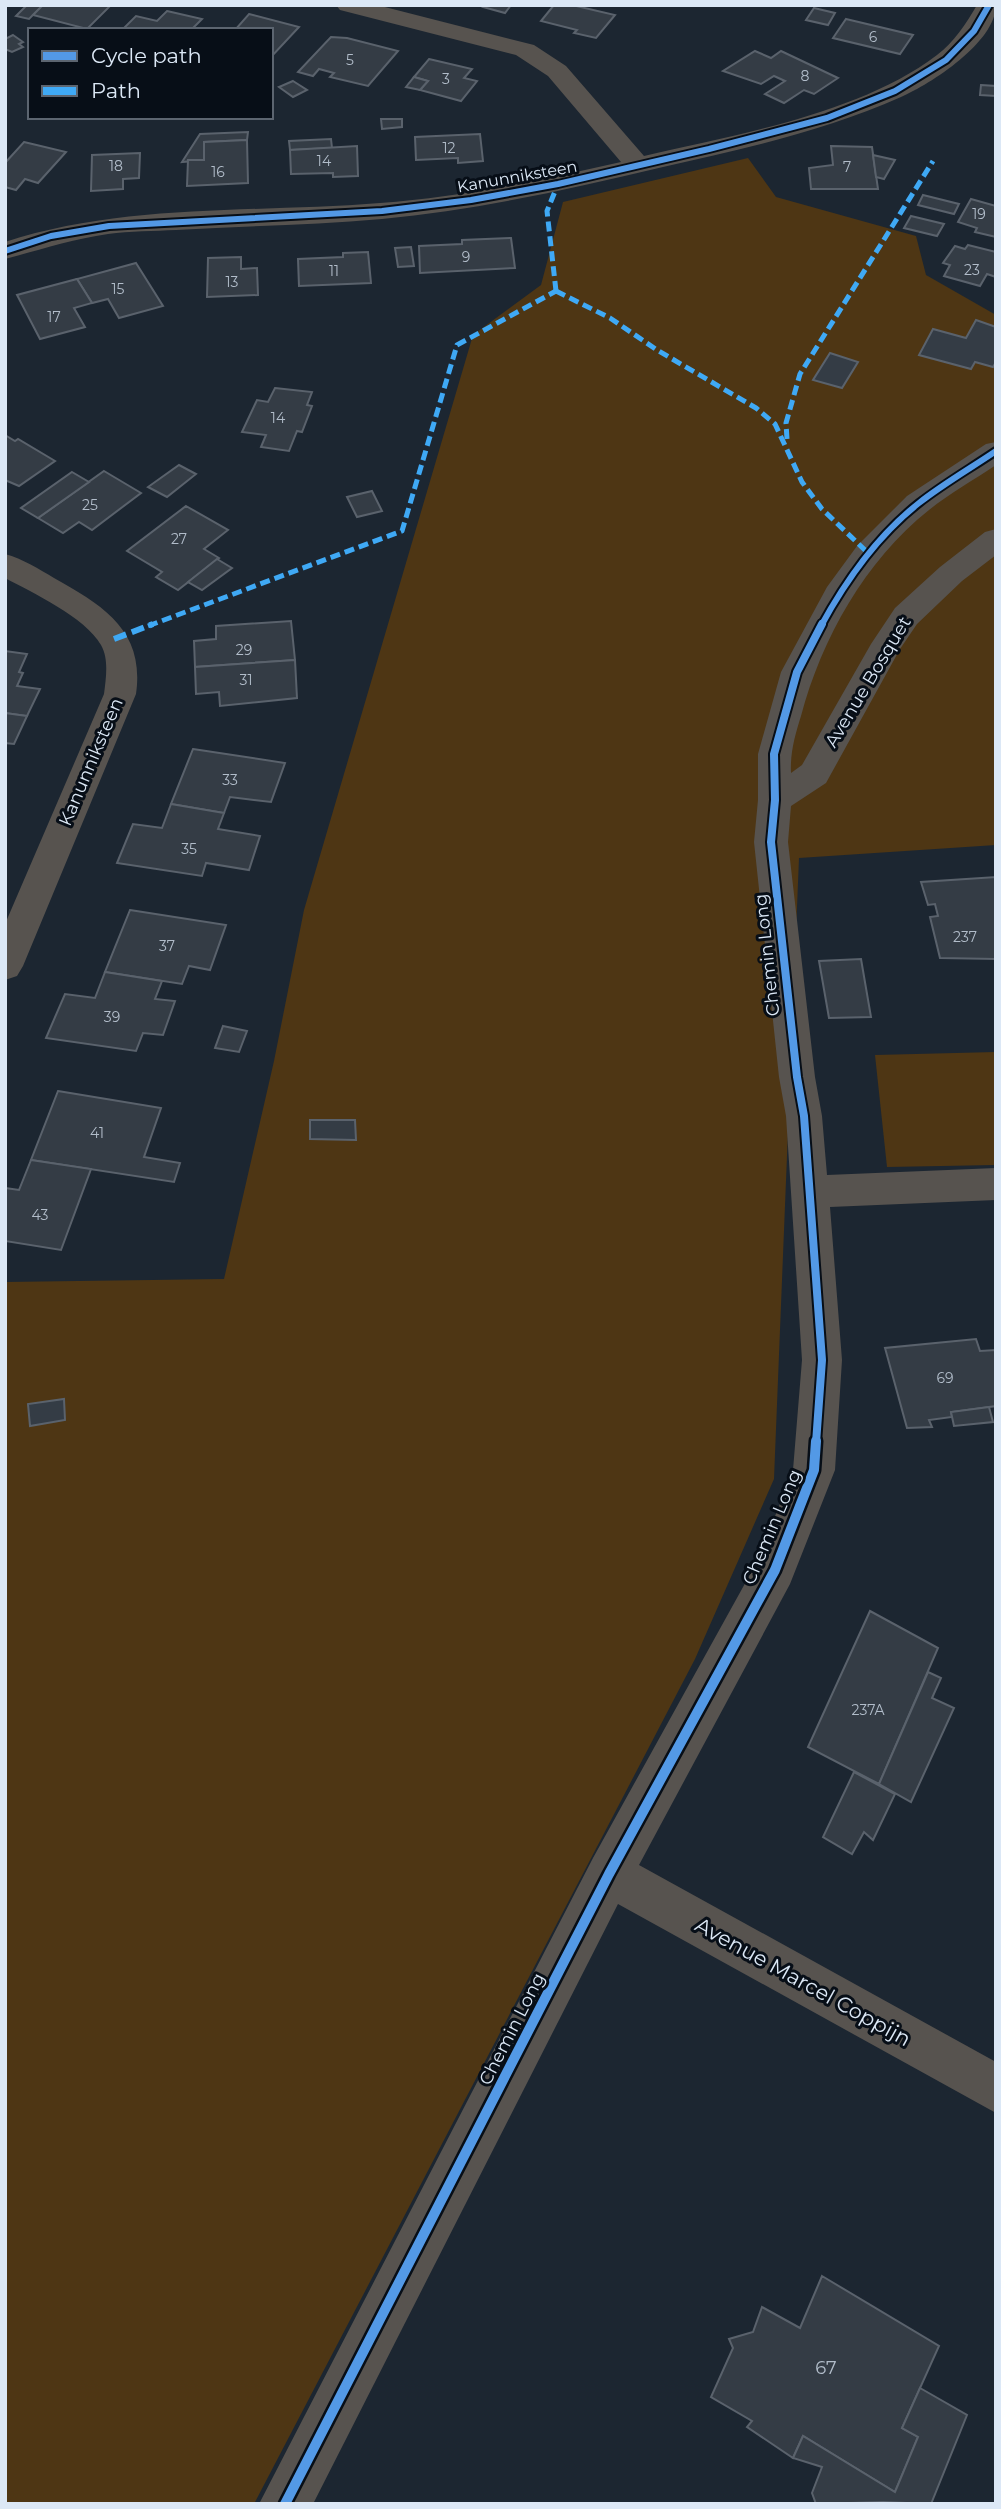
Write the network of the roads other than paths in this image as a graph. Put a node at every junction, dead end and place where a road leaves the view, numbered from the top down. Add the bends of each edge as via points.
1 (348, 5) edge
2 (989, 5) edge
3 (639, 166) junction
4 (5, 251) edge
5 (996, 451) edge
6 (996, 539) edge
7 (5, 564) edge
8 (775, 800) junction
9 (5, 966) edge
10 (996, 1184) edge
11 (811, 1192) junction
12 (609, 1874) junction
13 (996, 2090) edge
14 (285, 2504) edge

1 - 3 street via 525,50 557,71
2 - 3 street, Kanunniksteen via 974,31 946,60 895,91 827,118
3 - 4 street, Kanunniksteen via 483,197 382,211 109,226 51,236
5 - 8 street, Chemin Long via 918,503 868,553 842,587 797,672 774,754
6 - 8 street, Avenue Bosquet via 906,616 814,774
7 - 9 street, Kanunniksteen via 93,617 114,639 124,671 120,694
8 - 11 street, Chemin Long via 771,842
10 - 11 street
11 - 12 street, Chemin Long via 822,1360 814,1470 775,1570
12 - 13 street, Avenue Marcel Coppijn
12 - 14 street, Chemin Long

